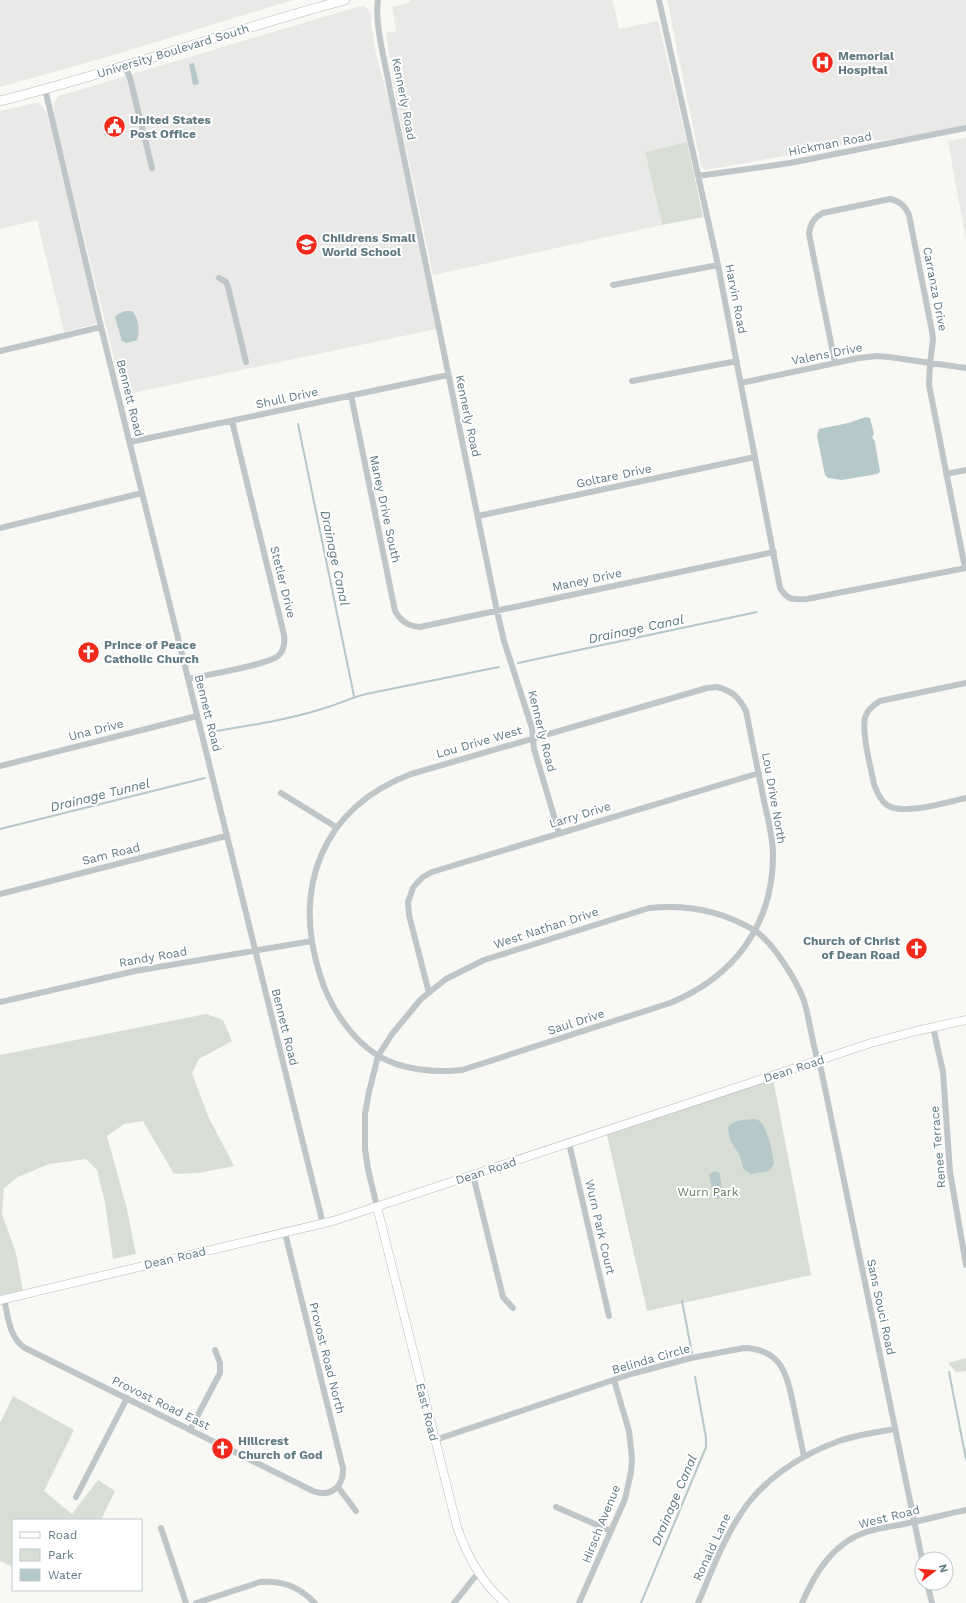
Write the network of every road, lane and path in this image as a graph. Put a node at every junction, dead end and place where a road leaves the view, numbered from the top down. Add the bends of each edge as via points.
1 (345, 0) edge
2 (378, 0) edge
3 (658, 0) edge
4 (125, 66) junction
5 (45, 89) junction
6 (0, 101) edge
7 (966, 128) edge
8 (152, 168) dead end
9 (698, 176) junction
10 (718, 266) junction
11 (219, 278) dead end
12 (613, 285) dead end
13 (101, 327) junction
14 (0, 351) edge
15 (737, 361) junction
16 (246, 362) dead end
17 (835, 363) junction
18 (930, 364) junction
19 (966, 368) edge
20 (448, 375) junction
21 (632, 381) dead end
22 (741, 383) junction
23 (351, 395) junction
24 (232, 421) junction
25 (130, 442) junction
26 (756, 458) junction
27 (966, 470) edge
28 (946, 474) junction
29 (142, 493) junction
30 (478, 516) junction
31 (0, 528) edge
32 (774, 552) junction
33 (966, 568) edge
34 (497, 611) junction
35 (406, 624) joint
36 (188, 679) junction
37 (966, 683) edge
38 (734, 694) joint
39 (197, 716) junction
40 (533, 738) junction
41 (0, 766) edge
42 (758, 773) junction
43 (281, 794) dead end
44 (966, 798) edge
45 (336, 827) junction
46 (559, 833) junction
47 (226, 836) junction
48 (0, 894) edge
49 (755, 931) junction
50 (312, 941) junction
51 (255, 951) junction
52 (429, 993) junction
53 (0, 1002) edge
54 (966, 1020) edge
55 (933, 1027) junction
56 (378, 1056) junction
57 (818, 1061) junction
58 (569, 1143) junction
59 (473, 1175) junction
60 (377, 1208) junction
61 (323, 1224) junction
62 (285, 1233) junction
63 (966, 1265) edge
64 (2, 1299) edge
65 (513, 1308) dead end
66 (609, 1316) dead end
67 (215, 1350) dead end
68 (614, 1380) junction
69 (127, 1398) junction
70 (895, 1428) junction
71 (190, 1430) junction
72 (434, 1440) junction
73 (804, 1457) junction
74 (338, 1487) junction
75 (76, 1497) dead end
76 (556, 1507) dead end
77 (966, 1510) edge
78 (356, 1511) dead end
79 (915, 1522) junction
80 (161, 1528) dead end
81 (611, 1531) junction
82 (920, 1551) edge
83 (480, 1574) junction
84 (929, 1591) edge
85 (186, 1603) edge
86 (196, 1603) edge
87 (315, 1603) edge
88 (454, 1603) edge
89 (505, 1603) edge
90 (579, 1603) edge
91 (698, 1603) edge
92 (802, 1603) edge
93 (932, 1603) edge

1 - 4 main road, University Boulevard South
2 - 20 street, Kennerly Road via 380,31 390,90
3 - 9 street, Harvin Road
4 - 5 main road, University Boulevard South
4 - 8 street
5 - 6 main road, University Boulevard South
5 - 13 street, Bennett Road
7 - 9 street, Hickman Road via 790,163
9 - 10 street, Harvin Road
10 - 12 street
10 - 15 street, Harvin Road
11 - 16 street via 226,282 228,287
13 - 14 street
13 - 25 street, Bennett Road
15 - 21 street
15 - 22 street, Harvin Road
17 - 18 street, Valens Drive via 877,356
17 - 18 street, Carranza Drive via 809,234 812,221 823,213 890,199 903,204 909,215 932,331
17 - 22 street, Valens Drive
18 - 19 street, Valens Drive
18 - 28 street, Carranza Drive via 930,395
20 - 23 street, Shull Drive
20 - 30 street, Kennerly Road
22 - 26 street, Harvin Road
23 - 24 street, Shull Drive
23 - 35 street, Maney Drive South via 395,611
24 - 25 street, Shull Drive
24 - 36 street, Stetler Drive via 285,643 279,655 267,662
25 - 29 street, Bennett Road
26 - 30 street, Goltare Drive
26 - 32 street, Harvin Road
27 - 28 street
28 - 33 street, Carranza Drive
29 - 31 street
29 - 36 street, Bennett Road
30 - 34 street, Kennerly Road
32 - 33 street, Harvin Road via 780,588 784,595 792,599 807,599
32 - 34 street, Maney Drive
34 - 35 street, Maney Drive via 420,627
34 - 40 street, Kennerly Road
36 - 39 street, Bennett Road
37 - 44 street via 886,699 875,704 866,714 864,721 869,757 878,792 887,805 908,810
38 - 40 street, Lou Drive West via 727,689 707,688
38 - 42 street, Lou Drive North via 746,711
39 - 41 street, Una Drive
39 - 47 street, Bennett Road
40 - 45 street, Lou Drive West via 392,781 363,800
40 - 46 street, Kennerly Road
42 - 46 street, Larry Drive
42 - 49 street, Lou Drive North via 773,854 769,892
43 - 45 street
45 - 50 street, Lou Drive West via 325,846 314,876 309,914
46 - 52 street, Larry Drive via 432,872 413,888 408,902 409,915
47 - 48 street, Sam Road
47 - 51 street, Bennett Road
49 - 52 street, West Nathan Drive via 704,910 649,908 484,960 455,974
49 - 56 street, Saul Drive via 739,954 712,980 686,996 663,1005 462,1070 432,1071 392,1062
49 - 57 street, Sans Souci Road via 783,961 799,989
50 - 51 street, Randy Road
50 - 56 street, Saul Drive via 329,999 347,1027
51 - 53 street, Randy Road via 134,971
51 - 61 street, Bennett Road
52 - 56 street, West Nathan Drive via 392,1034
54 - 55 main road, Dean Road
55 - 57 main road, Dean Road via 870,1043
55 - 63 street, Renee Terrace via 943,1072 950,1177
56 - 60 street, West Nathan Drive via 369,1092 364,1132 368,1169
57 - 58 main road, Dean Road
57 - 70 street, Sans Souci Road
58 - 59 main road, Dean Road
58 - 66 street, Wurn Park Court
59 - 60 main road, Dean Road
59 - 65 street via 503,1297
60 - 61 main road, Dean Road
60 - 72 main road, East Road
61 - 62 main road, Dean Road
62 - 64 main road, Dean Road
62 - 74 street, Provost Road North via 343,1468 342,1481
64 - 69 street, Provost Road East via 12,1334 20,1345
67 - 71 street via 220,1372
68 - 72 street, Belinda Circle
68 - 73 street, Belinda Circle via 691,1358 744,1348 762,1351 776,1360 786,1373
68 - 81 street, Hirsch Avenue via 630,1431 632,1458 628,1487
69 - 71 street, Provost Road East
69 - 75 street
70 - 73 street, Ronald Lane via 839,1441
70 - 79 street, Sans Souci Road
71 - 74 street, Provost Road East via 313,1491 326,1493
72 - 83 main road, East Road via 457,1528
73 - 91 street, Ronald Lane via 769,1482 740,1514 724,1543
74 - 78 street
76 - 81 street
77 - 79 street, West Road
79 - 82 street, Sans Souci Road
79 - 92 street, West Road via 866,1532 844,1544 819,1569
80 - 85 street
81 - 90 street, Hirsch Avenue
83 - 88 street
83 - 89 main road, East Road
84 - 93 street
86 - 87 street via 260,1582 271,1581 301,1590

